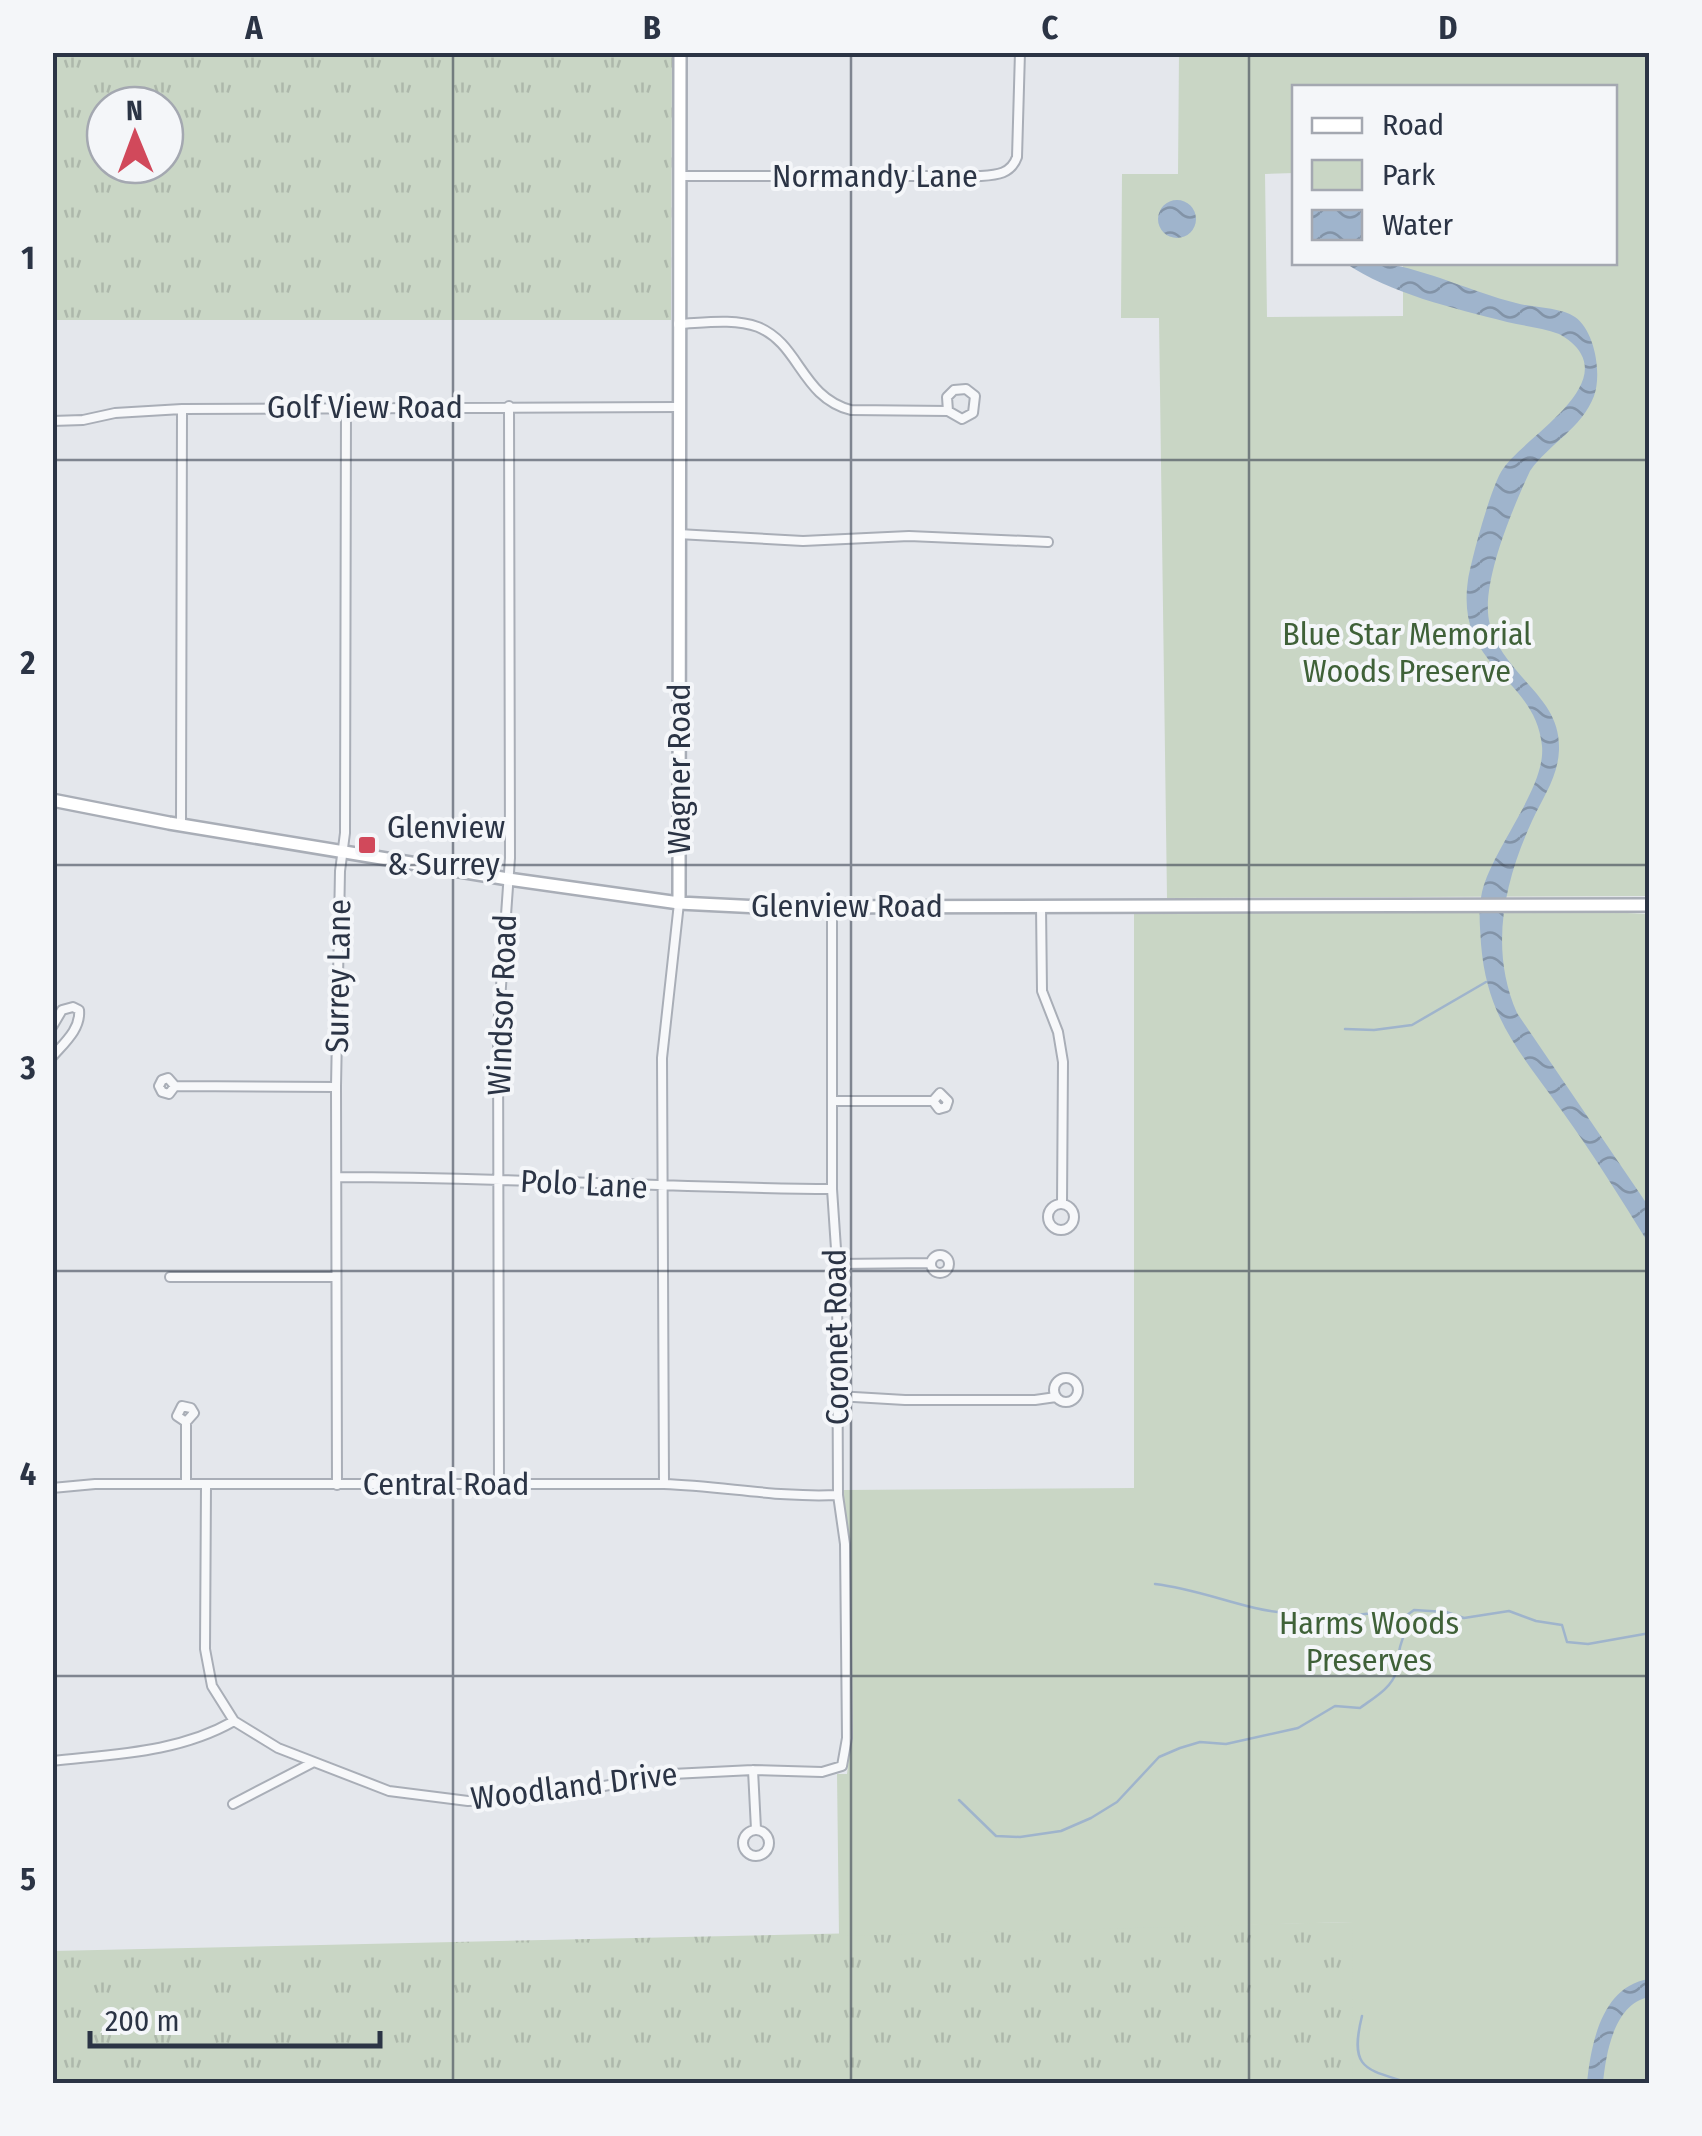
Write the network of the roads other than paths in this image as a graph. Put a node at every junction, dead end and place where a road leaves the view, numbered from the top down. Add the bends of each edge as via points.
1 (680, 52) edge
2 (1020, 52) edge
3 (679, 176) junction
4 (678, 324) junction
5 (509, 406) junction
6 (346, 407) junction
7 (678, 407) junction
8 (182, 409) junction
9 (948, 411) junction
10 (52, 421) edge
11 (678, 534) junction
12 (1048, 542) dead end
13 (52, 800) edge
14 (181, 825) junction
15 (342, 852) junction
16 (508, 878) junction
17 (679, 903) junction
18 (1650, 905) edge
19 (832, 906) junction
20 (1041, 906) junction
21 (52, 1027) edge
22 (52, 1057) edge
23 (176, 1086) dead end
24 (336, 1087) junction
25 (832, 1101) junction
26 (933, 1101) dead end
27 (338, 1177) junction
28 (498, 1180) junction
29 (663, 1188) junction
30 (832, 1189) junction
31 (1062, 1203) dead end
32 (837, 1264) junction
33 (931, 1264) dead end
34 (170, 1277) dead end
35 (336, 1277) junction
36 (837, 1396) junction
37 (1056, 1397) dead end
38 (186, 1422) dead end
39 (186, 1484) junction
40 (206, 1484) junction
41 (499, 1484) junction
42 (664, 1484) junction
43 (336, 1485) junction
44 (52, 1488) edge
45 (838, 1496) junction
46 (234, 1721) junction
47 (52, 1760) edge
48 (312, 1763) junction
49 (842, 1766) joint
50 (753, 1770) junction
51 (233, 1804) dead end
52 (756, 1830) dead end

1 - 3 main road, Wagner Road
2 - 3 street, Normandy Lane via 1017,157 1004,173
3 - 4 main road, Wagner Road
4 - 7 main road, Wagner Road
4 - 9 street via 757,327 838,407
5 - 6 street, Golf View Road
5 - 7 street, Golf View Road
5 - 16 street, Windsor Road
6 - 8 street, Golf View Road
6 - 15 street, Surrey Lane
7 - 11 main road, Wagner Road
8 - 10 street, Golf View Road
8 - 14 street
9 - 9 street via 970,416 974,396 954,390
11 - 12 street
11 - 17 main road, Wagner Road
13 - 14 main road, Glenview Road
14 - 15 main road, Glenview Road
15 - 16 main road, Glenview Road
15 - 24 street, Surrey Lane
16 - 17 main road, Glenview Road
16 - 28 street, Windsor Road
17 - 19 main road, Glenview Road
17 - 29 street, Wagner Road via 662,1058
18 - 20 main road, Glenview Road
19 - 20 main road, Glenview Road
19 - 25 street, Coronet Road
20 - 31 street via 1042,991 1062,1062
21 - 22 street via 62,1010 78,1010 74,1032
23 - 24 street
24 - 27 street, Surrey Lane
25 - 26 street
25 - 30 street, Coronet Road
27 - 28 street, Polo Lane
27 - 35 street, Surrey Lane
28 - 29 street, Polo Lane
28 - 41 street, Windsor Road
29 - 30 street, Polo Lane
29 - 42 street, Wagner Road
30 - 32 street, Coronet Road
32 - 33 street
32 - 36 street, Coronet Road
34 - 35 street
35 - 43 street, Surrey Lane
36 - 37 street
36 - 45 street, Coronet Road
38 - 39 street
39 - 40 street, Central Road
39 - 44 street, Central Road
40 - 43 street, Central Road
40 - 46 street via 206,1649 212,1686
41 - 42 street, Central Road
41 - 43 street, Central Road
42 - 45 street, Central Road
45 - 49 street, Coronet Road via 845,1544
46 - 47 street via 147,1751
46 - 48 street, Woodland Drive
48 - 50 street, Woodland Drive via 389,1791 468,1801
48 - 51 street
49 - 50 street, Woodland Drive via 822,1772
50 - 52 street

